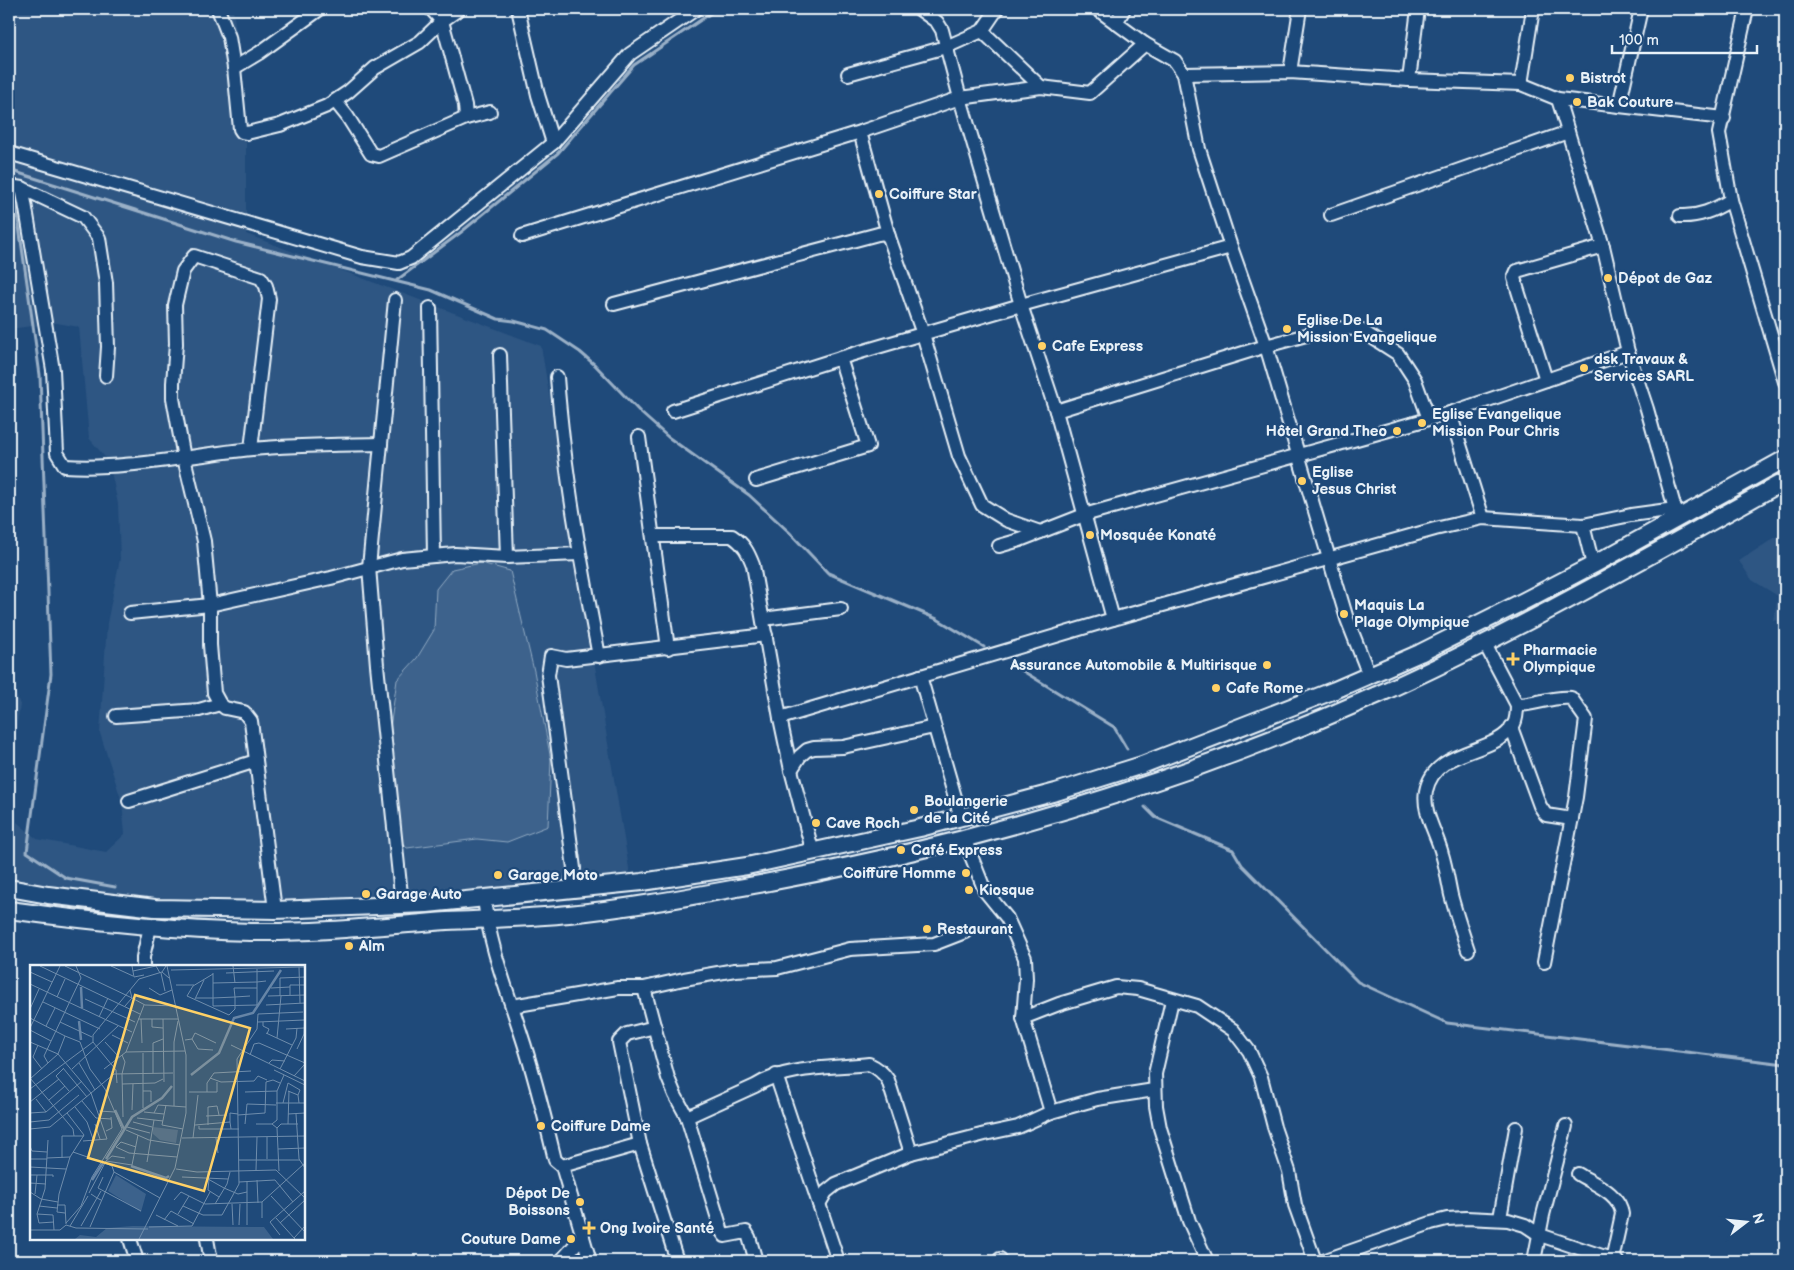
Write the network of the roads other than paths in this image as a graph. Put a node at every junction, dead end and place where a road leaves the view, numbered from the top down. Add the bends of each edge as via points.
1 (218, 9) edge
2 (320, 9) edge
3 (431, 9) edge
4 (459, 9) edge
5 (518, 9) edge
6 (696, 9) edge
7 (919, 9) edge
8 (997, 9) edge
9 (1096, 9) edge
10 (1124, 9) edge
11 (1300, 9) edge
12 (1418, 9) edge
13 (1533, 9) edge
14 (1641, 9) edge
15 (1747, 9) edge
16 (442, 21) junction
17 (1116, 22) junction
18 (982, 31) junction
19 (1145, 44) junction
20 (946, 47) junction
21 (234, 68) junction
22 (1290, 72) junction
23 (848, 74) dead end
24 (1184, 74) junction
25 (1409, 80) junction
26 (1521, 84) junction
27 (1041, 87) junction
28 (960, 98) junction
29 (1558, 99) junction
30 (335, 102) junction
31 (1619, 106) junction
32 (490, 112) dead end
33 (466, 118) junction
34 (1724, 118) junction
35 (860, 132) junction
36 (1568, 132) junction
37 (552, 143) junction
38 (9, 153) edge
39 (9, 186) edge
40 (22, 188) junction
41 (1731, 200) junction
42 (1331, 215) dead end
43 (1680, 216) dead end
44 (522, 236) dead end
45 (889, 236) junction
46 (1603, 246) junction
47 (1231, 247) junction
48 (395, 300) dead end
49 (614, 304) dead end
50 (1021, 304) junction
51 (430, 308) dead end
52 (923, 334) junction
53 (1266, 346) junction
54 (1628, 352) junction
55 (500, 355) dead end
56 (840, 358) junction
57 (106, 376) dead end
58 (557, 377) dead end
59 (1546, 380) junction
60 (1785, 382) edge
61 (1056, 411) junction
62 (672, 412) dead end
63 (1450, 413) junction
64 (1429, 419) junction
65 (639, 437) dead end
66 (381, 444) junction
67 (252, 449) junction
68 (1298, 456) junction
69 (184, 458) junction
70 (1785, 459) edge
71 (756, 480) dead end
72 (1785, 481) edge
73 (1678, 513) junction
74 (1084, 515) junction
75 (1483, 518) junction
76 (1582, 525) junction
77 (1040, 532) junction
78 (654, 536) junction
79 (999, 546) dead end
80 (579, 554) junction
81 (434, 556) junction
82 (507, 557) junction
83 (1329, 558) junction
84 (1594, 565) junction
85 (369, 567) junction
86 (210, 605) junction
87 (841, 608) dead end
88 (130, 613) dead end
89 (764, 619) junction
90 (1112, 619) junction
91 (766, 635) junction
92 (1485, 644) junction
93 (668, 648) junction
94 (599, 656) junction
95 (1369, 675) junction
96 (920, 676) junction
97 (220, 704) junction
98 (1517, 705) junction
99 (116, 716) dead end
100 (780, 718) junction
101 (934, 727) junction
102 (1511, 728) junction
103 (256, 761) junction
104 (791, 770) junction
105 (129, 801) dead end
106 (961, 818) junction
107 (1572, 819) junction
108 (964, 838) junction
109 (813, 853) junction
110 (9, 888) edge
111 (571, 889) junction
112 (484, 898) junction
113 (402, 904) junction
114 (9, 910) edge
115 (275, 910) junction
116 (487, 919) junction
117 (150, 927) junction
118 (965, 932) dead end
119 (1468, 950) dead end
120 (1544, 962) dead end
121 (143, 965) edge
122 (644, 988) junction
123 (1172, 1000) junction
124 (512, 1006) junction
125 (1023, 1018) junction
126 (655, 1027) junction
127 (776, 1075) junction
128 (1154, 1090) junction
129 (1051, 1112) junction
130 (687, 1117) junction
131 (1566, 1126) dead end
132 (1516, 1128) dead end
133 (640, 1144) junction
134 (911, 1153) junction
135 (562, 1166) junction
136 (1578, 1174) dead end
137 (819, 1204) junction
138 (1500, 1218) junction
139 (1540, 1235) junction
140 (583, 1236) junction
141 (130, 1240) edge
142 (207, 1240) edge
143 (1614, 1260) edge
144 (137, 1261) edge
145 (211, 1261) edge
146 (561, 1261) edge
147 (590, 1261) edge
148 (677, 1261) edge
149 (756, 1261) edge
150 (838, 1261) edge
151 (1207, 1261) edge
152 (1315, 1261) edge
153 (1323, 1261) edge
154 (1534, 1261) edge

1 - 21 street via 229,37
2 - 21 street
3 - 16 street
4 - 16 street
5 - 37 street
6 - 37 street via 630,54
7 - 20 street via 937,22
8 - 18 street
9 - 17 street
10 - 17 street
11 - 22 street
12 - 25 street
13 - 26 street
14 - 31 street
15 - 34 street
16 - 30 street via 420,42 375,68
16 - 33 street
17 - 19 street
18 - 20 street
18 - 27 street
19 - 24 street via 1175,61
19 - 27 street via 1090,93
20 - 23 street
20 - 28 street
21 - 30 street via 239,124 244,133 280,125
22 - 24 street
22 - 25 street
24 - 47 street via 1199,149
25 - 26 street
26 - 29 street
27 - 28 street
28 - 35 street
28 - 50 street
29 - 31 street
29 - 36 street
30 - 33 street via 372,154 379,156
31 - 34 street
32 - 33 street
34 - 41 street via 1719,133
35 - 44 street
35 - 45 street
36 - 42 street
36 - 46 street
37 - 38 street via 411,258 399,263 362,257
39 - 40 street
40 - 57 street via 83,217 99,238 106,283
40 - 69 street via 53,370 56,453 66,466 90,467
41 - 43 street via 1714,210
41 - 60 street
45 - 49 street via 878,234
45 - 52 street
46 - 54 street
46 - 59 street via 1517,270 1514,278
47 - 50 street
47 - 53 street
48 - 66 street
50 - 52 street
50 - 61 street
51 - 81 street
52 - 56 street
52 - 77 street via 959,456 982,505 1006,520
53 - 61 street
53 - 64 street via 1332,328 1359,329 1398,354 1415,380
53 - 68 street
54 - 59 street
54 - 73 street
55 - 82 street
56 - 62 street
56 - 71 street via 868,446
58 - 80 street
59 - 63 street
61 - 74 street
63 - 64 street
63 - 75 street
64 - 68 street
65 - 78 street
66 - 67 street
66 - 85 street
67 - 69 street
67 - 69 street via 269,299 266,286 261,278 194,256 183,271 175,305 173,398
68 - 74 street
68 - 83 street
69 - 86 street via 204,542
70 - 73 main road
72 - 92 main road
73 - 76 street via 1630,515
73 - 84 main road
74 - 77 street
74 - 90 street
75 - 76 street
75 - 83 street
76 - 84 street
77 - 79 street
78 - 89 street via 732,536 742,542 753,565
78 - 93 street
80 - 82 street
80 - 94 street
81 - 82 street via 473,554
81 - 85 street
83 - 90 street
83 - 95 street via 1347,619
84 - 95 main road via 1420,653
85 - 86 street
85 - 113 street
86 - 88 street
86 - 97 street via 214,693
87 - 89 street
89 - 91 street
90 - 96 street
91 - 93 street
91 - 100 street
92 - 98 street
92 - 108 main road via 1377,695 1255,745 1070,809
93 - 94 street
94 - 111 street via 566,660 551,656 548,675 574,868
95 - 106 main road via 1142,765
96 - 100 street
96 - 101 street
97 - 99 street via 200,710
97 - 103 street via 249,716
98 - 102 street
98 - 107 street via 1571,698 1585,716
100 - 104 street
101 - 104 street via 843,747 807,750
101 - 106 street
102 - 107 street via 1546,816
102 - 119 street via 1496,740 1440,766 1429,780 1426,794 1428,815 1442,852
103 - 105 street
103 - 115 street
104 - 109 street
106 - 109 main road
107 - 120 street
108 - 116 main road via 824,872 709,893 569,914
108 - 125 street via 986,891 1007,918 1025,958
109 - 111 main road via 642,882
110 - 115 main road via 156,908
111 - 112 main road
112 - 113 main road
112 - 116 street
113 - 115 main road
114 - 117 main road
116 - 117 main road via 303,931
116 - 124 street
117 - 121 street
118 - 122 street via 934,944 850,948 777,968 735,970
122 - 124 street via 618,988
122 - 126 street
123 - 125 street via 1138,989 1116,987
123 - 128 street
123 - 152 street via 1197,1006 1216,1017 1233,1030 1249,1051 1261,1076 1274,1128 1290,1170 1295,1205
124 - 135 street via 538,1087 555,1160
125 - 129 street
126 - 130 street via 668,1078
126 - 133 street via 627,1034 619,1042
127 - 130 street
127 - 134 street via 869,1064 875,1067 888,1080
127 - 137 street
128 - 129 street via 1097,1098
128 - 151 street via 1163,1137 1189,1221
129 - 134 street via 1018,1127
130 - 149 street via 722,1232 724,1236 746,1232
131 - 139 street
132 - 138 street
133 - 135 street
133 - 148 street
134 - 137 street via 836,1184
135 - 140 street
136 - 143 street via 1612,1194 1622,1207
137 - 150 street
138 - 139 street via 1525,1225
138 - 153 street via 1447,1219
139 - 143 street
139 - 154 street
140 - 146 street
140 - 147 street
141 - 144 street
142 - 145 street

